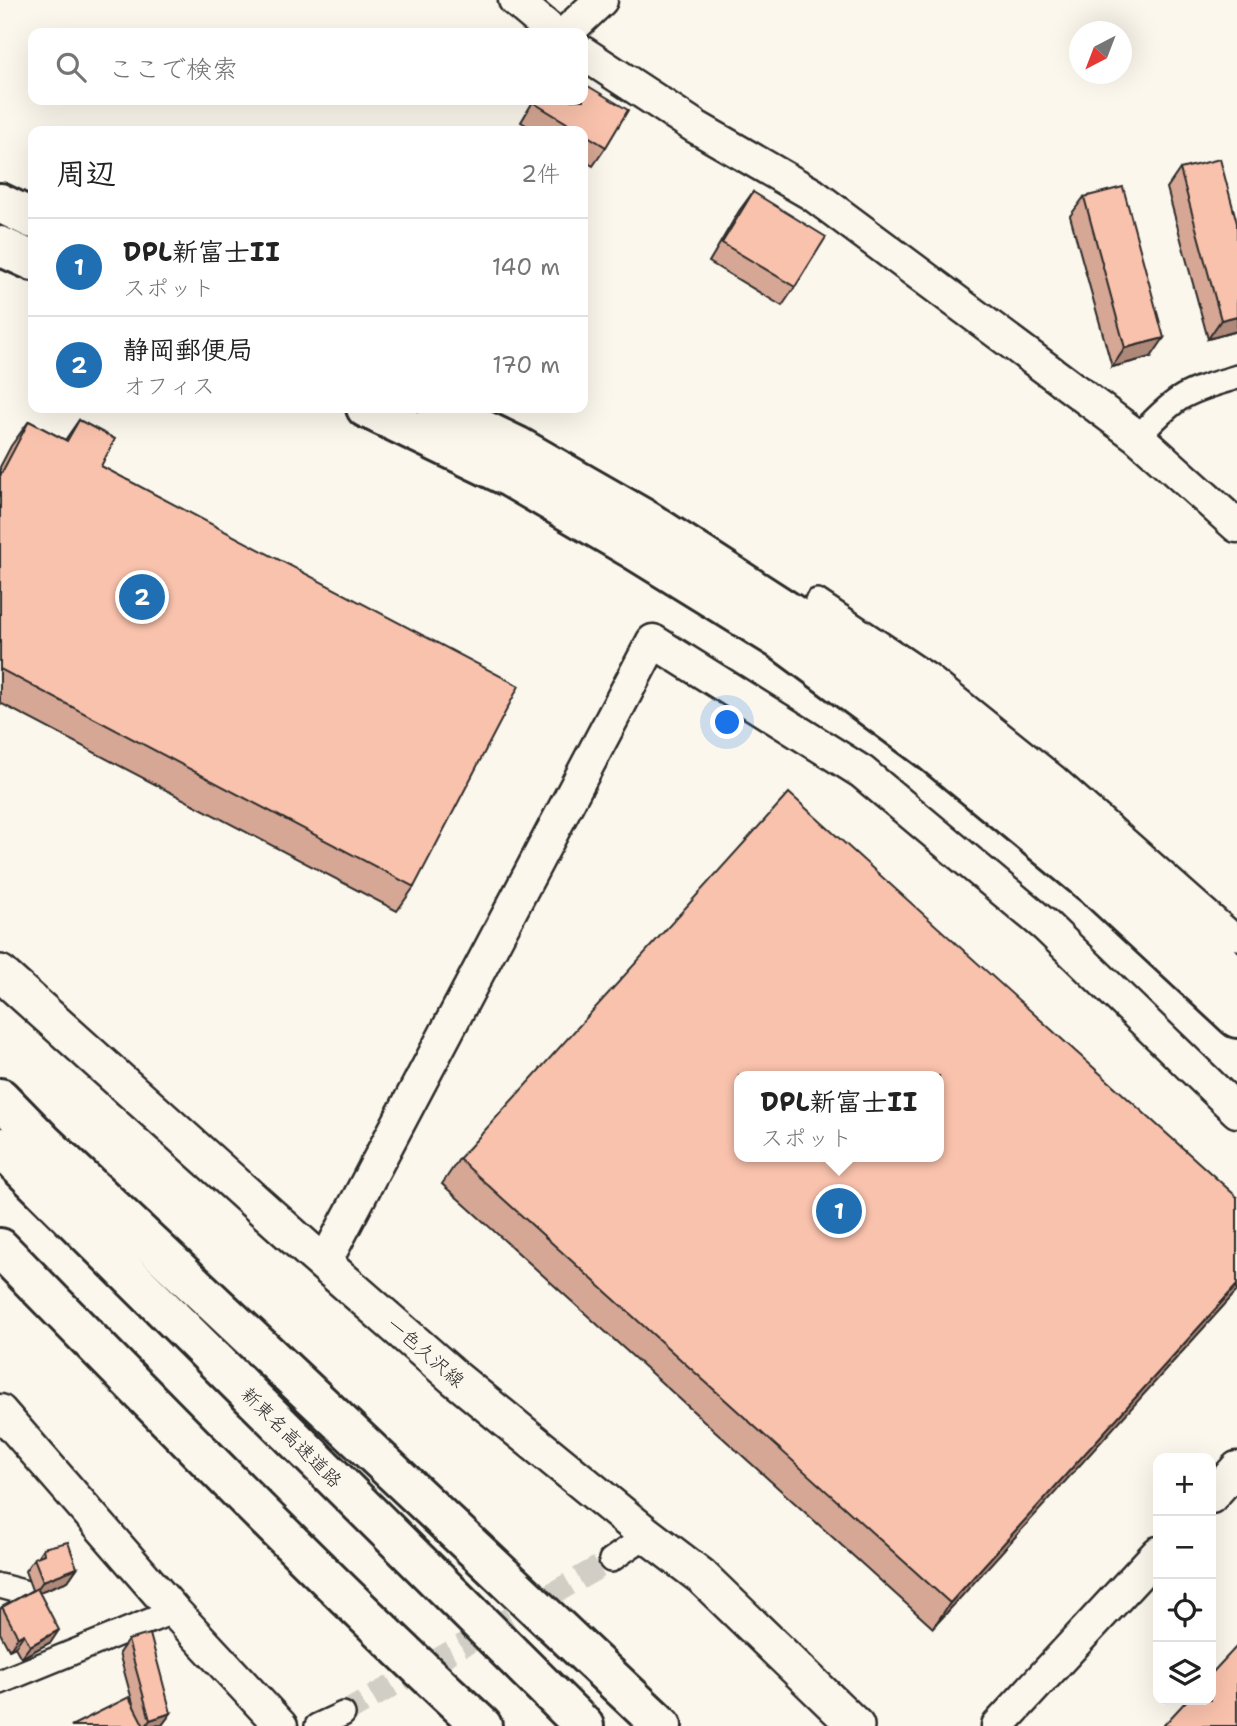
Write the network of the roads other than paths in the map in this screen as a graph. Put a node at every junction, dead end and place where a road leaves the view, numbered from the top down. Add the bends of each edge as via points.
1 (515, 0) edge
2 (601, 0) edge
3 (548, 28) edge
4 (571, 28) edge
5 (588, 56) edge
6 (0, 203) edge
7 (28, 217) edge
8 (0, 246) edge
9 (28, 259) edge
10 (1237, 377) edge
11 (376, 413) edge
12 (448, 413) edge
13 (1138, 437) junction
14 (1237, 526) edge
15 (817, 601) dead end
16 (1237, 938) edge
17 (0, 973) edge
18 (1237, 977) edge
19 (1237, 1018) edge
20 (0, 1098) edge
21 (1237, 1111) edge
22 (0, 1147) edge
23 (0, 1248) edge
24 (324, 1264) junction
25 (0, 1410) edge
26 (191, 1443) junction
27 (1237, 1468) edge
28 (1216, 1491) edge
29 (648, 1535) junction
30 (1153, 1558) edge
31 (611, 1560) tunnel mouth
32 (0, 1586) edge
33 (23, 1592) edge
34 (174, 1611) junction
35 (0, 1682) edge
36 (343, 1714) tunnel mouth
37 (281, 1726) edge
38 (317, 1726) edge
39 (453, 1726) edge
40 (482, 1726) edge
41 (584, 1726) edge
42 (662, 1726) edge
43 (856, 1726) edge
44 (998, 1726) edge

1 - 3 street
2 - 4 street
5 - 13 street via 696,127 812,194
6 - 7 highway
8 - 9 highway
10 - 13 street via 1179,399
11 - 19 highway via 511,478 782,641 932,752 1087,879
12 - 18 highway via 517,446 646,520 926,708 1104,857
13 - 14 street
15 - 16 street via 929,676 1056,778
17 - 24 main road, 一色久沢線
20 - 42 highway
21 - 24 street via 1046,926 862,772 653,641
22 - 41 highway, 新東名高速道路
23 - 26 highway
24 - 29 main road, 一色久沢線 via 456,1379
25 - 34 street
26 - 39 highway
26 - 40 highway
27 - 28 street
29 - 31 street
29 - 43 main road, 一色久沢線 via 701,1576
30 - 44 street
32 - 33 street
34 - 35 street
34 - 37 street
36 - 38 street

